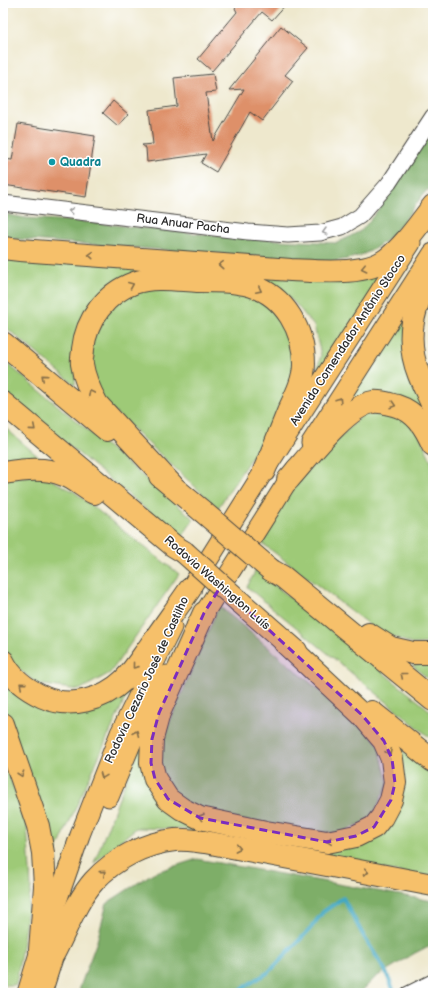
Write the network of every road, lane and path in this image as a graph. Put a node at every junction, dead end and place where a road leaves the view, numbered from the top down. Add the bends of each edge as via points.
1 (433, 116) edge
2 (3, 204) edge
3 (433, 207) edge
4 (3, 248) edge
5 (433, 253) edge
6 (433, 268) edge
7 (3, 343) edge
8 (3, 403) edge
9 (433, 406) edge
10 (433, 445) edge
11 (264, 471) junction
12 (3, 473) edge
13 (288, 480) junction
14 (172, 485) junction
15 (179, 549) junction
16 (277, 574) junction
17 (190, 589) junction
18 (204, 613) junction
19 (286, 643) junction
20 (433, 653) edge
21 (3, 661) edge
22 (433, 700) edge
23 (3, 724) edge
24 (433, 761) edge
25 (433, 885) edge
26 (47, 952) junction
27 (433, 980) edge
28 (27, 993) edge
29 (42, 993) edge
30 (407, 993) edge

1 -> 2 street, Rua Anuar Pacha via 389,183 360,216 342,227 320,233 288,235
3 -> 4 highway via 402,245 386,260 365,269 291,270
3 - 11 main road, Avenida Comendador Antônio Stocco
13 -> 5 main road, Avenida Comendador Antônio Stocco
6 - 9 highway via 416,303 411,339 418,374
14 -> 7 highway
8 -> 15 highway, Rodovia Washington Luís
13 -> 10 highway via 341,420 372,402 407,409 420,421
14 -> 11 highway via 97,404 84,376 82,363 89,325 96,312 121,289 135,282 154,279 232,282 253,286 271,296 287,310 303,346 304,365 300,385
11 - 17 main road, Rodovia Cezario José de Castilho
12 - 15 highway via 43,469 65,476
13 - 18 main road, Rodovia Cezario José de Castilho
14 - 16 highway, bridge
15 - 19 highway, Rodovia Washington Luís, bridge
16 - 20 highway via 391,648 413,653
22 -> 16 highway
17 -> 21 highway via 124,680 92,699 75,703 52,701 25,688 14,678
17 -> 26 main road, Rodovia Cezario José de Castilho via 120,733 80,835
19 -> 18 highway via 362,715 384,741 392,759 395,783 391,800 374,827 356,836 327,842 266,832 200,818 168,799 155,779 151,763 152,739 159,712
26 -> 18 main road, Rodovia Cezario José de Castilho via 138,727
19 - 24 highway, Rodovia Washington Luís
23 -> 26 highway via 38,826 43,853
26 -> 25 highway via 94,881 117,861 145,847 175,840 206,842
26 - 28 main road, Rodovia Cezario José de Castilho
26 - 29 main road, Rodovia Cezario José de Castilho
27 - 30 street

